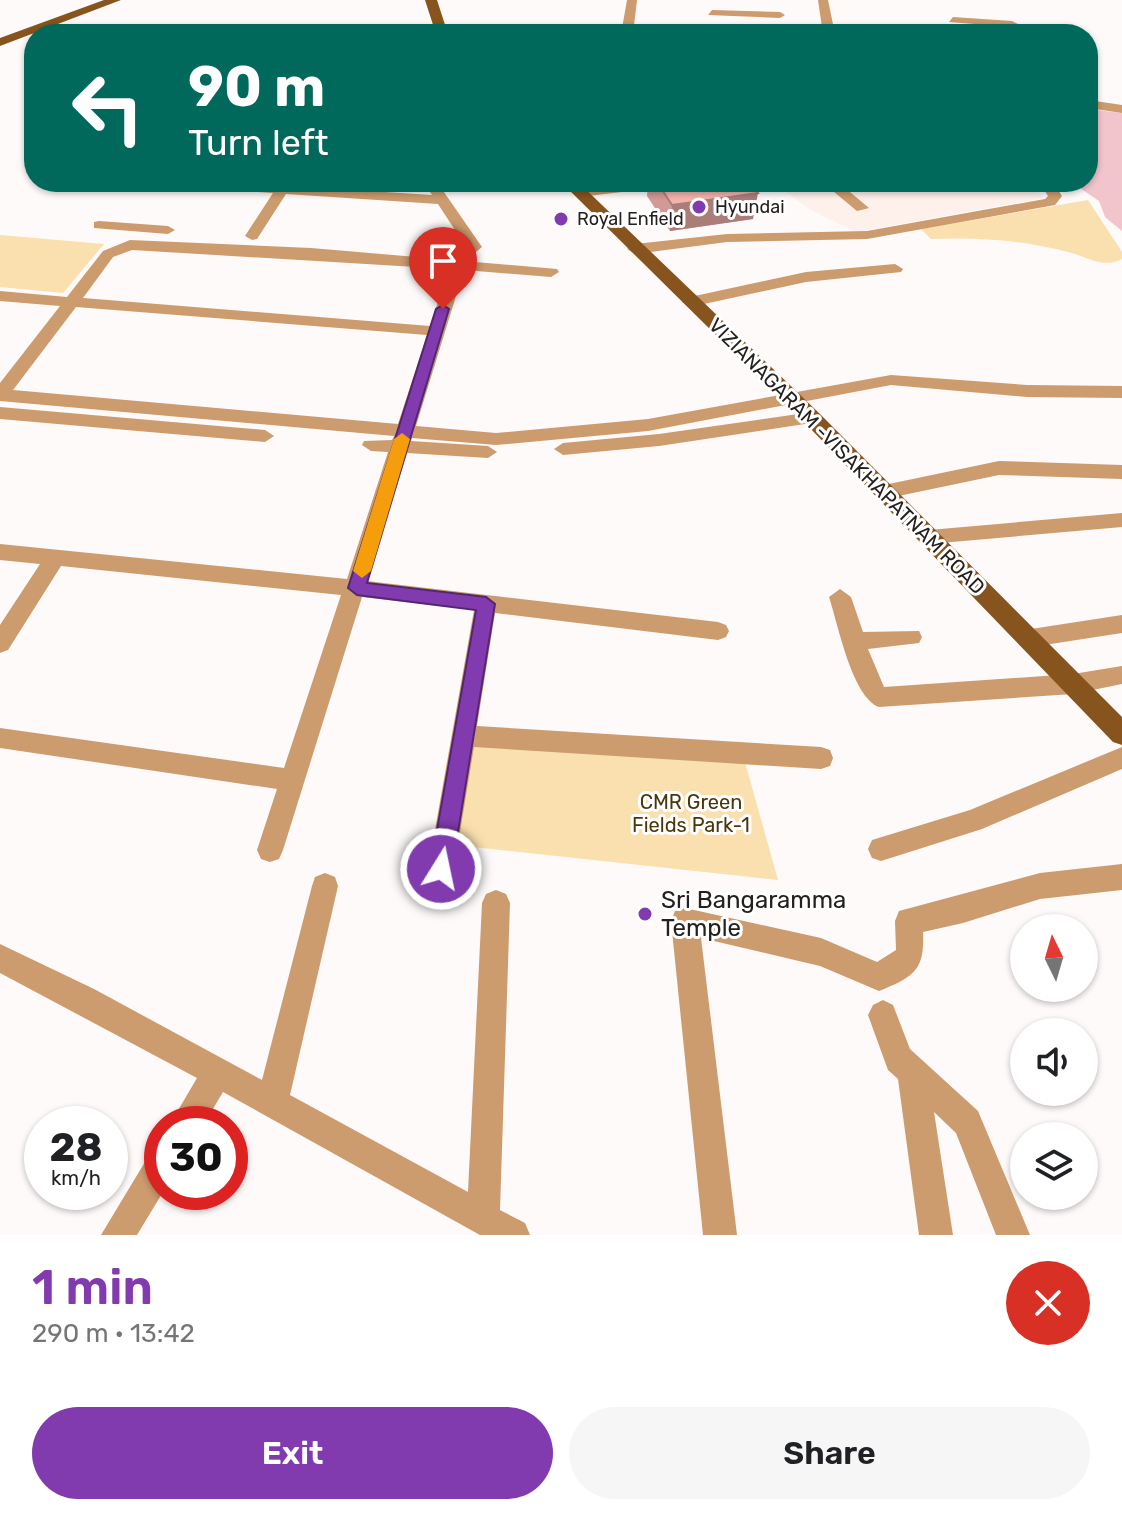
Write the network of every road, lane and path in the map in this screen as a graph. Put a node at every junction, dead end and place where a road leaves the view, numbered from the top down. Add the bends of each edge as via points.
1 (115, 0) edge
2 (431, 0) edge
3 (632, 0) edge
4 (823, 0) edge
5 (950, 5) dead end
6 (713, 6) edge
7 (780, 15) dead end
8 (953, 20) junction
9 (49, 24) edge
10 (439, 24) edge
11 (628, 24) edge
12 (827, 24) edge
13 (958, 24) edge
14 (1012, 24) dead end
15 (24, 33) edge
16 (0, 42) edge
17 (1098, 105) edge
18 (1122, 109) edge
19 (280, 192) edge
20 (353, 192) edge
21 (438, 192) edge
22 (579, 192) edge
23 (842, 192) edge
24 (1052, 192) edge
25 (444, 200) junction
26 (862, 208) dead end
27 (99, 225) dead end
28 (252, 236) junction
29 (635, 249) junction
30 (458, 265) junction
31 (895, 269) dead end
32 (551, 272) dead end
33 (0, 296) edge
34 (71, 301) junction
35 (690, 302) junction
36 (435, 331) junction
37 (1122, 392) edge
38 (0, 395) edge
39 (791, 397) junction
40 (0, 413) edge
41 (812, 418) junction
42 (402, 440) junction
43 (1122, 472) edge
44 (884, 492) junction
45 (1122, 520) edge
46 (929, 537) junction
47 (0, 552) edge
48 (55, 558) junction
49 (357, 588) junction
50 (840, 597) dead end
51 (486, 604) junction
52 (1122, 624) edge
53 (718, 631) dead end
54 (911, 637) dead end
55 (1031, 638) junction
56 (855, 641) junction
57 (0, 644) edge
58 (1122, 675) edge
59 (1073, 684) junction
60 (1122, 734) edge
61 (465, 736) junction
62 (0, 738) edge
63 (821, 758) dead end
64 (1122, 758) edge
65 (291, 780) junction
66 (881, 849) dead end
67 (270, 850) dead end
68 (441, 869) dead end
69 (1122, 877) edge
70 (325, 886) dead end
71 (496, 903) dead end
72 (0, 958) edge
73 (883, 1015) dead end
74 (217, 1073) junction
75 (913, 1075) junction
76 (272, 1104) junction
77 (197, 1106) edge
78 (144, 1192) edge
79 (483, 1219) junction
80 (118, 1235) edge
81 (513, 1235) edge
82 (720, 1235) edge
83 (936, 1235) edge
84 (1013, 1235) edge

1 - 9 main road
2 - 10 main road
3 - 11 street
4 - 12 street
5 - 8 street
6 - 7 street
8 - 13 street
8 - 14 street
15 - 16 main road
17 - 18 street
19 - 28 street
20 - 25 street
21 - 25 street
22 - 29 main road, VIZIANAGARAM -VISAKHAPATNAM ROAD
23 - 26 street
24 - 29 street via 1050,202 879,233 740,237
25 - 28 street via 474,250
27 - 28 street
29 - 35 main road, VIZIANAGARAM -VISAKHAPATNAM ROAD
30 - 32 street
30 - 34 street via 139,243 108,254
30 - 36 street
31 - 35 street via 806,277
33 - 34 street
34 - 36 street
34 - 38 street
35 - 39 main road, VIZIANAGARAM -VISAKHAPATNAM ROAD
36 - 42 street
37 - 39 street via 891,380
38 - 42 street
39 - 41 main road, VIZIANAGARAM -VISAKHAPATNAM ROAD
39 - 42 street via 648,425 557,436
40 - 42 street
41 - 42 street via 592,447 473,453
41 - 44 main road, VIZIANAGARAM -VISAKHAPATNAM ROAD
42 - 49 street
43 - 44 street via 999,468
44 - 46 main road, VIZIANAGARAM -VISAKHAPATNAM ROAD
45 - 46 street
46 - 55 main road, VIZIANAGARAM -VISAKHAPATNAM ROAD
47 - 48 street
48 - 49 street
48 - 57 street
49 - 51 street
49 - 65 street
50 - 56 street
51 - 53 street
51 - 61 street
52 - 55 street
54 - 56 street
55 - 59 main road, VIZIANAGARAM -VISAKHAPATNAM ROAD
56 - 59 street via 870,688 879,697
58 - 59 street
59 - 60 main road, VIZIANAGARAM -VISAKHAPATNAM ROAD
61 - 63 street
61 - 68 street
62 - 65 street
64 - 66 street via 973,821
65 - 67 street
69 - 82 street via 1040,886 909,921 910,957 879,977 821,952 685,921
70 - 76 street
71 - 79 street
72 - 74 street
73 - 75 street via 899,1059
74 - 76 street
74 - 77 street
75 - 83 street
75 - 84 street via 967,1122
76 - 79 street
78 - 80 street
79 - 81 street

